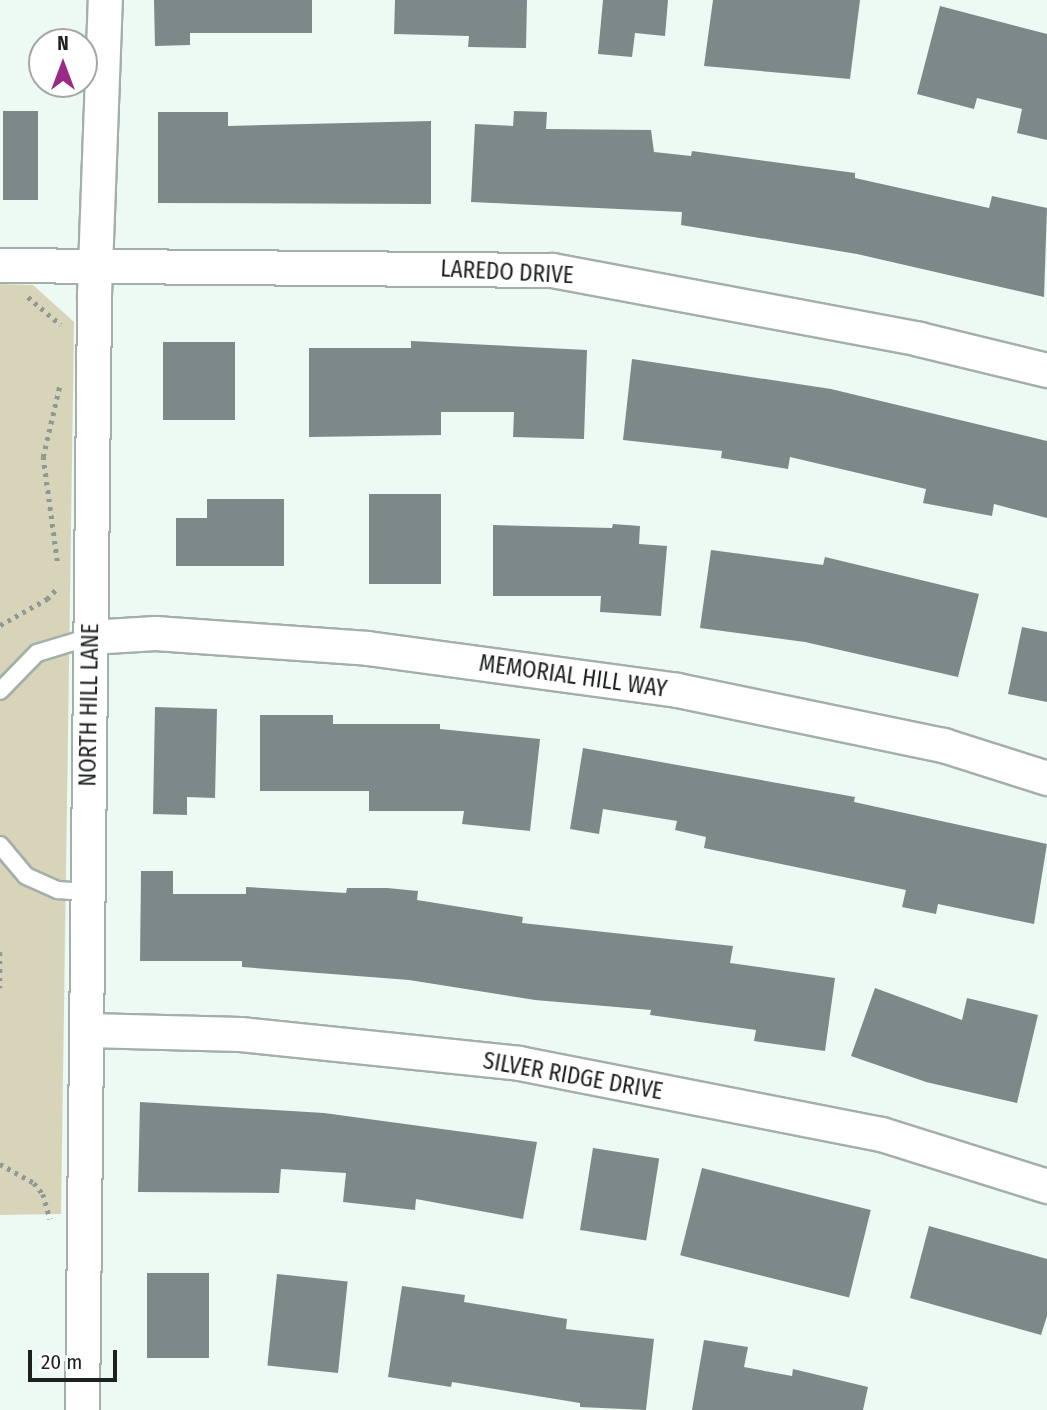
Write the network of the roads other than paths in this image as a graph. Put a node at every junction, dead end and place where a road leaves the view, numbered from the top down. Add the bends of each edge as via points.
1 (105, 0) edge
2 (0, 265) edge
3 (96, 265) junction
4 (1047, 370) edge
5 (90, 637) junction
6 (0, 691) edge
7 (1047, 778) edge
8 (0, 845) edge
9 (86, 892) junction
10 (88, 1030) junction
11 (1047, 1186) edge
12 (82, 1410) edge

1 - 3 street, NORTH HILL LANE
2 - 3 street, LAREDO DRIVE
3 - 4 street, LAREDO DRIVE via 552,270 919,339
3 - 5 street, NORTH HILL LANE
5 - 6 lane via 37,653
5 - 7 street, MEMORIAL HILL WAY via 155,633 367,648 677,690 943,745
5 - 9 street, NORTH HILL LANE
8 - 9 lane via 26,876 58,890
9 - 10 street, NORTH HILL LANE
10 - 11 street, SILVER RIDGE DRIVE via 240,1034 519,1063 881,1134
10 - 12 street, NORTH HILL LANE

